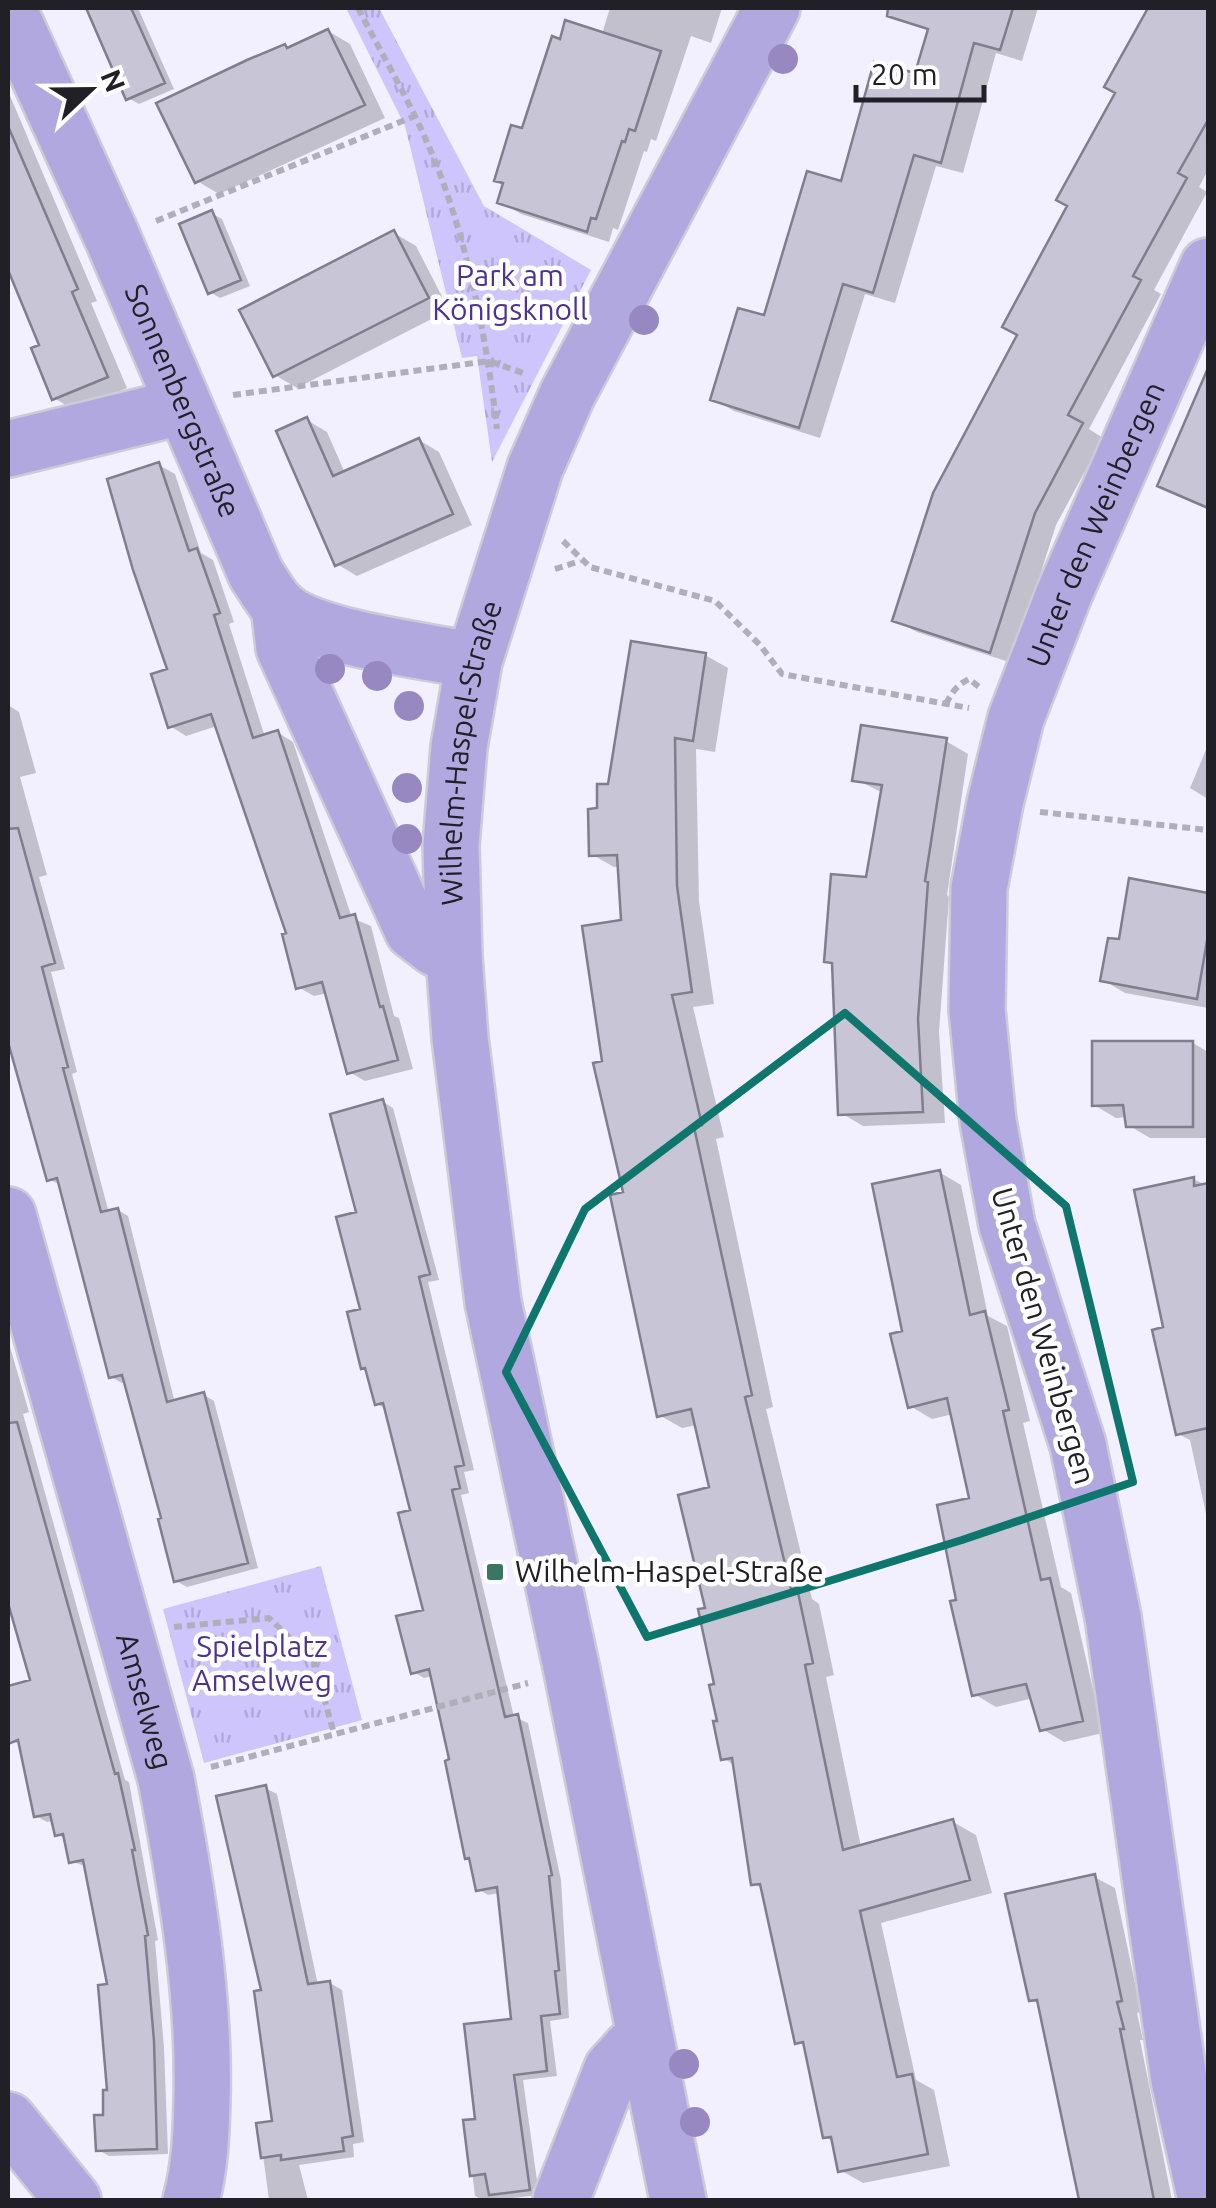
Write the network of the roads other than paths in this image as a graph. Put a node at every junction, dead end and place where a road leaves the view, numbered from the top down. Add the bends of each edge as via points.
1 (8, 8) edge
2 (772, 8) edge
3 (1208, 266) edge
4 (184, 406) junction
5 (8, 449) edge
6 (279, 606) junction
7 (474, 660) junction
8 (454, 956) junction
9 (8, 1215) edge
10 (646, 2043) junction
11 (8, 2120) edge
12 (73, 2200) edge
13 (190, 2200) edge
14 (562, 2200) edge
15 (678, 2200) edge
16 (1206, 2200) edge

1 - 4 street, Sonnenbergstraße
2 - 7 street, Wilhelm-Haspel-Straße via 567,394 520,512
3 - 16 street, Unter den Weinbergen via 1016,718 979,888 978,1010 988,1121 1008,1225 1078,1445 1105,1579 1179,2080
4 - 5 street
4 - 6 street, Sonnenbergstraße via 256,574
6 - 7 street via 299,621 356,637
6 - 8 street via 284,648 414,931
7 - 8 street, Wilhelm-Haspel-Straße via 458,747
8 - 10 street, Wilhelm-Haspel-Straße via 492,1302
9 - 13 street, Amselweg via 166,1779 196,1960 203,2053 200,2154
10 - 14 street via 631,2048 612,2069
10 - 15 street, Wilhelm-Haspel-Straße
11 - 12 street

